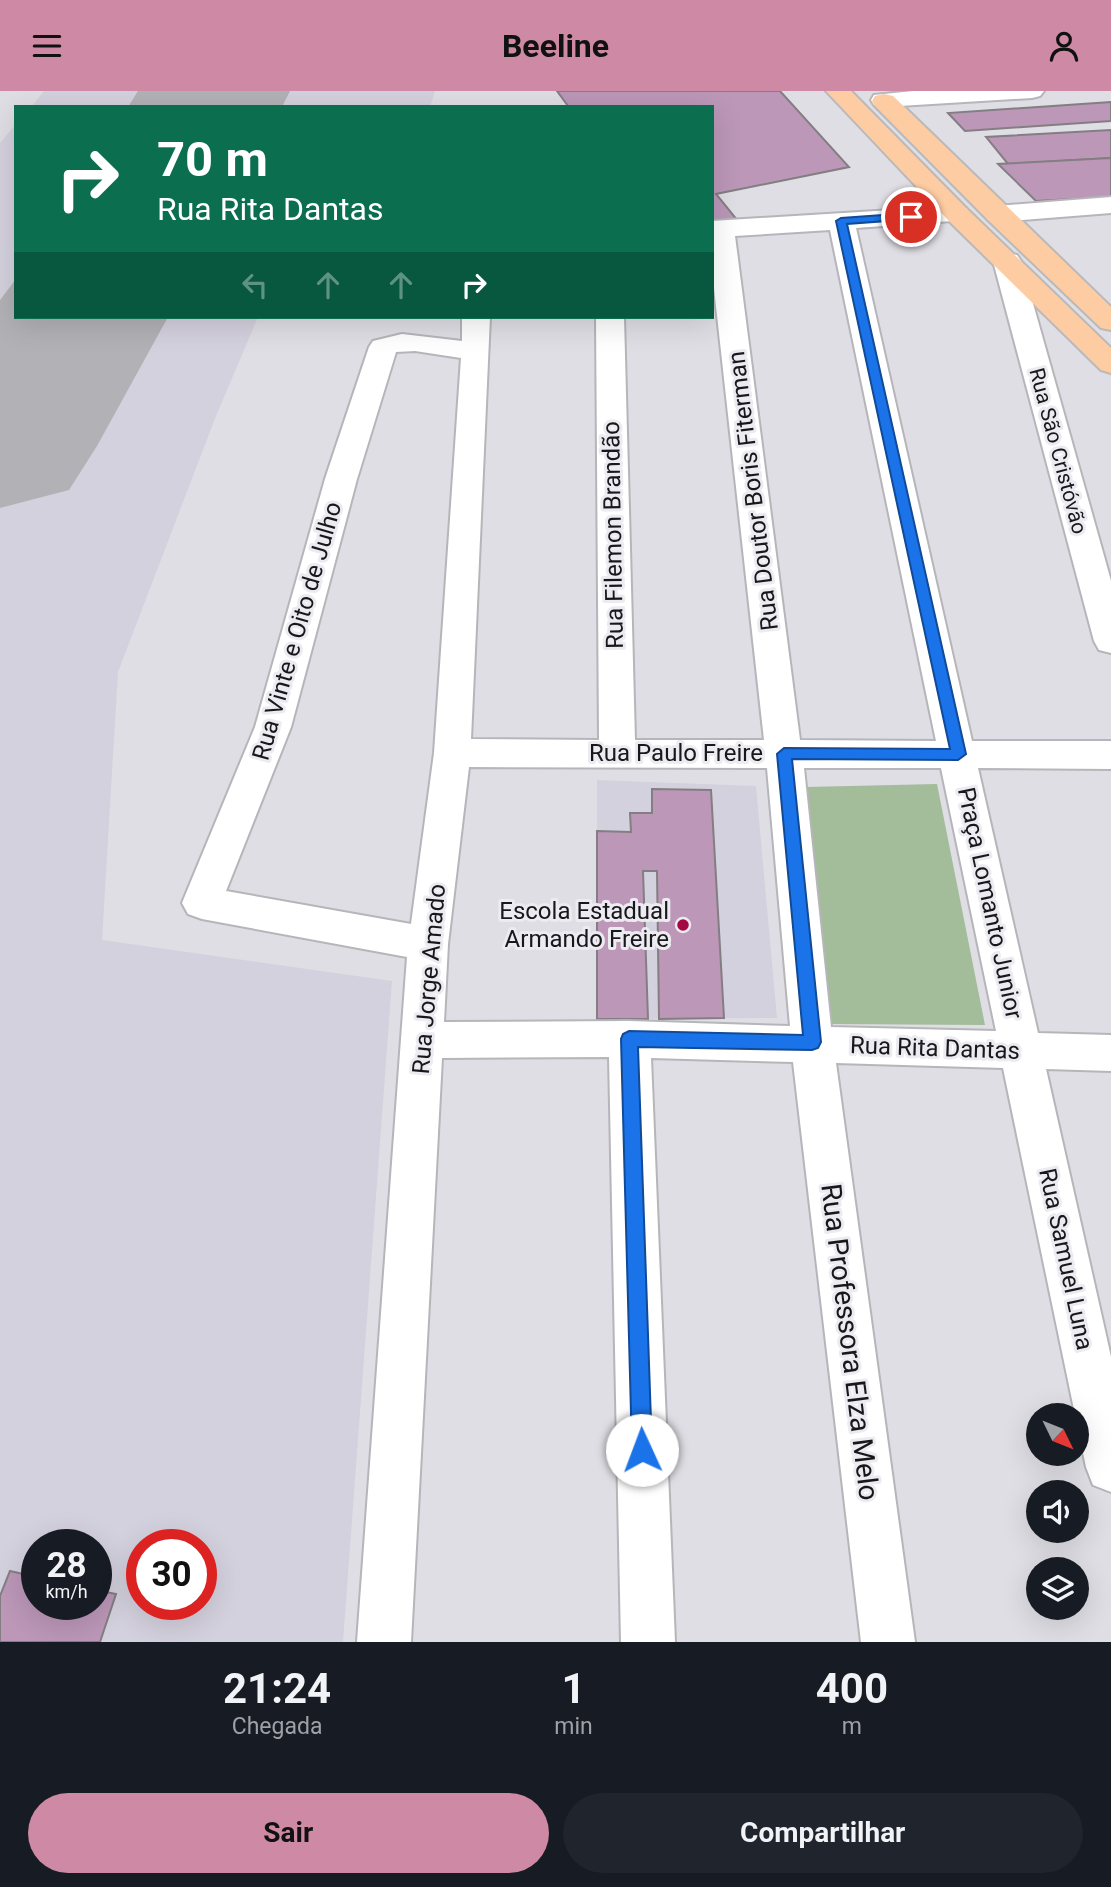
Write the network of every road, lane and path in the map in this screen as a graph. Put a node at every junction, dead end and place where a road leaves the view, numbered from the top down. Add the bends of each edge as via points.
1 (838, 91) edge
2 (1032, 91) edge
3 (879, 96) edge
4 (1111, 205) edge
5 (957, 214) junction
6 (997, 214) junction
7 (841, 221) junction
8 (717, 229) edge
9 (1007, 261) junction
10 (610, 319) edge
11 (1111, 322) edge
12 (476, 334) edge
13 (1111, 364) edge
14 (1111, 641) edge
15 (452, 753) junction
16 (617, 753) junction
17 (784, 754) junction
18 (958, 754) junction
19 (1111, 755) edge
20 (428, 944) junction
21 (629, 1039) junction
22 (423, 1040) junction
23 (812, 1042) junction
24 (1021, 1051) junction
25 (1111, 1053) edge
26 (1111, 1467) edge
27 (384, 1642) edge
28 (648, 1642) edge
29 (888, 1642) edge

1 - 5 main road
2 - 3 street
3 - 6 main road
4 - 6 street
5 - 7 street
5 - 9 main road
6 - 11 main road
7 - 8 street
7 - 18 street, Praça Lomanto Junior
8 - 17 street, Rua Doutor Boris Fiterman
9 - 13 main road
9 - 14 street, Rua São Cristóvão
10 - 16 street, Rua Filemon Brandão
12 - 15 street, Rua Jorge Amado
12 - 20 street, Rua Vinte e Oito de Julho via 383,347 341,479 273,727 202,903
15 - 16 street, Rua Paulo Freire
15 - 20 street, Rua Jorge Amado
16 - 17 street, Rua Paulo Freire
17 - 18 street, Rua Paulo Freire
17 - 23 street
18 - 19 street, Rua Paulo Freire
18 - 24 street, Praça Lomanto Junior
20 - 22 street, Rua Jorge Amado
21 - 22 street, Rua Rita Dantas
21 - 23 street, Rua Rita Dantas
21 - 28 street
22 - 27 street, Rua Jorge Amado
23 - 24 street, Rua Rita Dantas
23 - 29 street, Rua Professora Elza Melo
24 - 25 street, Rua Rita Dantas
24 - 26 street, Rua Samuel Luna

